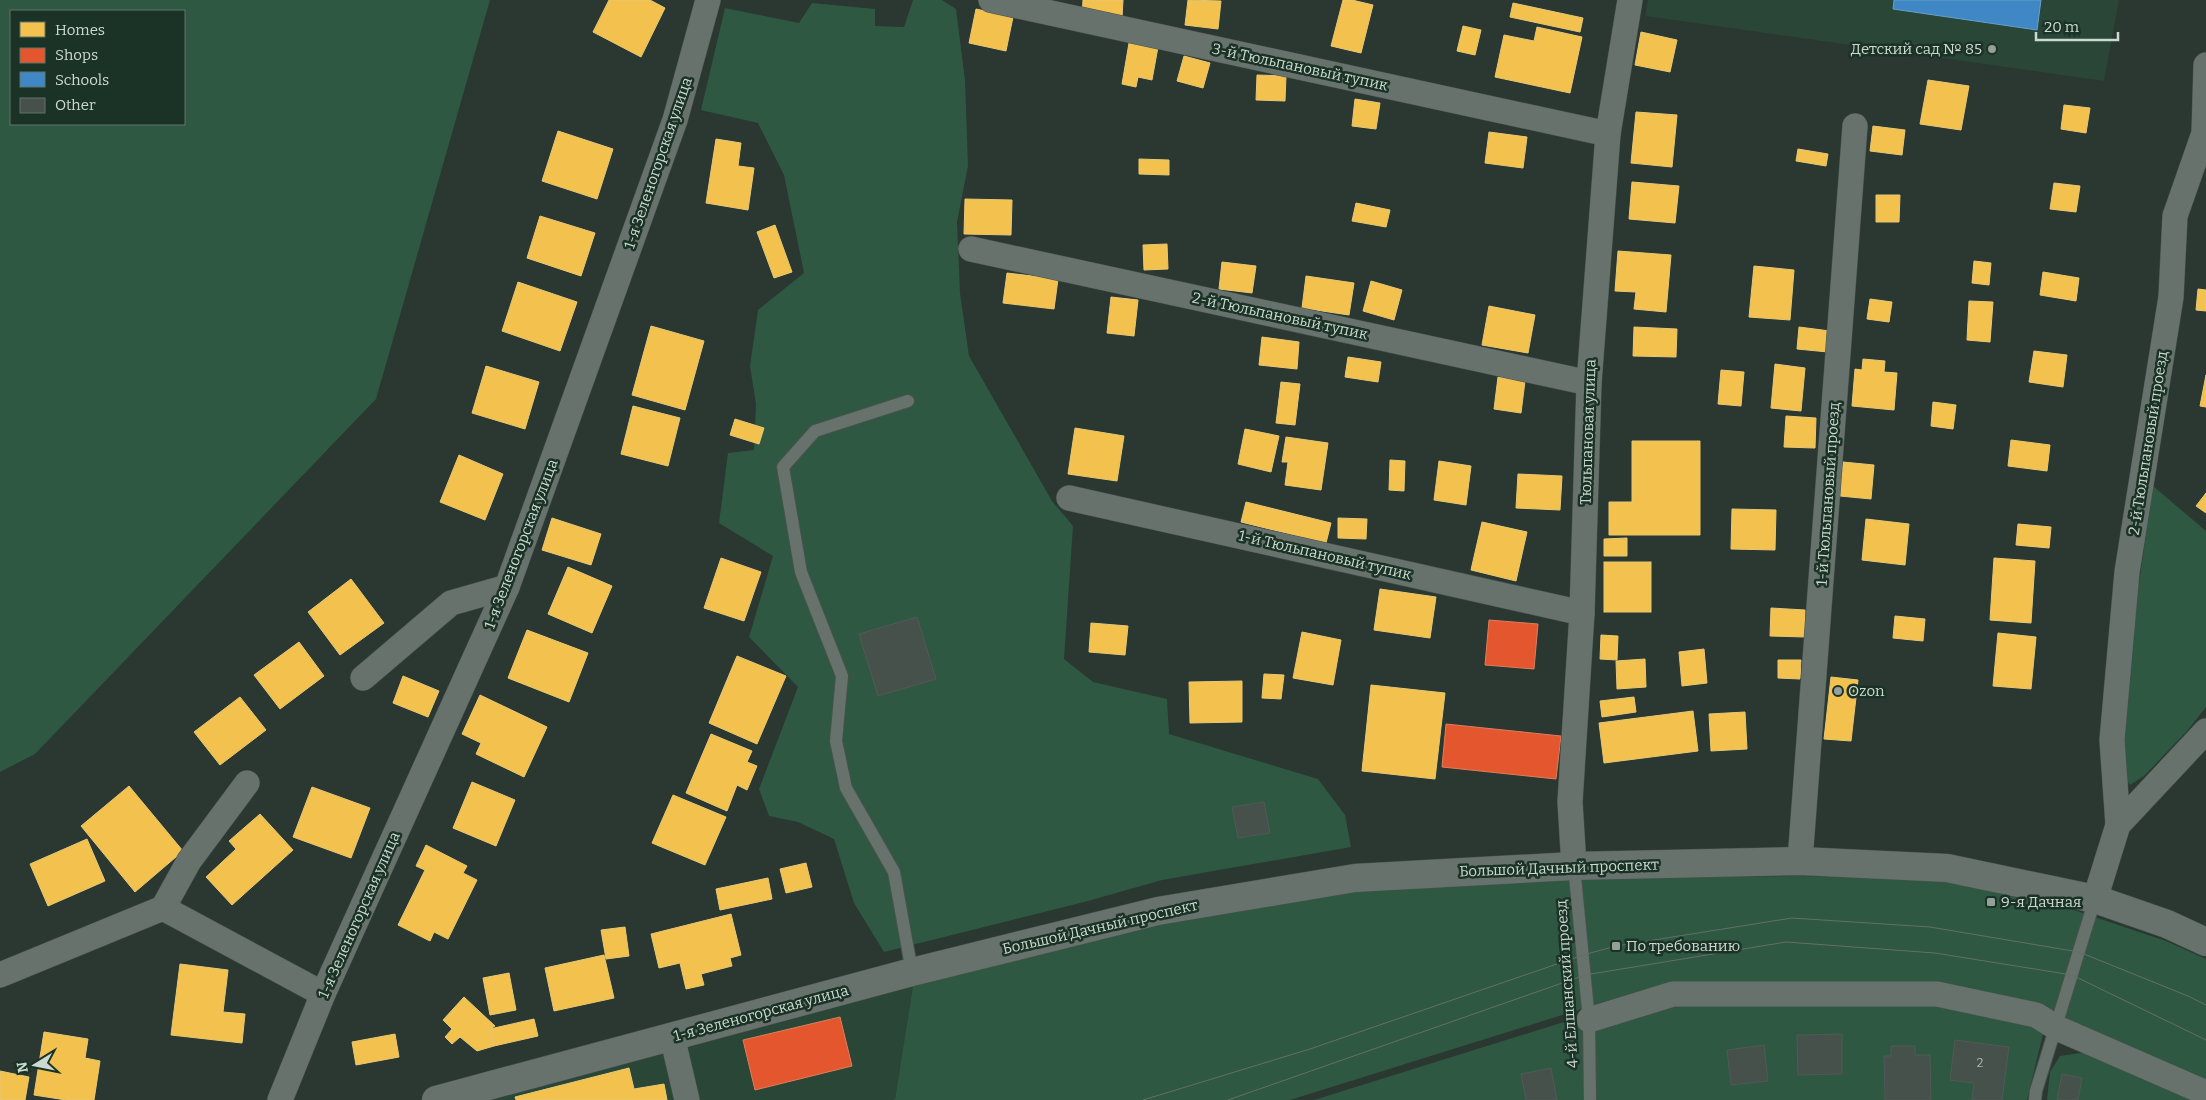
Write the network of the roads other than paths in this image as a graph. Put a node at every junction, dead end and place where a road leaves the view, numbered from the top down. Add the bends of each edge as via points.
1 (708, 0) edge
2 (991, 0) edge
3 (1630, 0) edge
4 (2206, 65) edge
5 (1855, 126) dead end
6 (2205, 133) edge
7 (1608, 134) junction
8 (971, 249) dead end
9 (1589, 383) junction
10 (908, 401) dead end
11 (1068, 498) dead end
12 (507, 587) junction
13 (1582, 613) junction
14 (363, 678) dead end
15 (2206, 731) edge
16 (247, 783) dead end
17 (2118, 825) junction
18 (1800, 861) junction
19 (1574, 866) junction
20 (2095, 899) junction
21 (163, 908) junction
22 (2206, 942) edge
23 (912, 972) junction
24 (0, 975) edge
25 (323, 994) junction
26 (1589, 1020) junction
27 (2057, 1028) junction
28 (672, 1036) junction
29 (2206, 1093) edge
30 (280, 1100) edge
31 (436, 1100) edge
32 (687, 1100) edge
33 (1590, 1100) edge
34 (2035, 1100) edge

1 - 12 street, 1-я Зеленогорская улица via 675,120
2 - 7 street, 3-й Тюльпановый тупик
3 - 7 street, Тюльпановая улица
4 - 6 street, 2-й Тюльпановый проезд
5 - 18 street, 1-й Тюльпановый проезд
6 - 17 street, 2-й Тюльпановый проезд via 2175,216 2171,297 2127,572 2112,740
7 - 9 street, Тюльпановая улица
8 - 9 street, 2-й Тюльпановый тупик
9 - 13 street, Тюльпановая улица
10 - 23 lane via 815,431 783,467 801,572 842,676 836,741 846,788 894,872
11 - 13 street, 1-й Тюльпановый тупик
12 - 14 street via 451,603
12 - 25 street, 1-я Зеленогорская улица
13 - 19 street, Тюльпановая улица via 1570,802
15 - 17 street
16 - 21 street via 188,861
17 - 20 street
18 - 19 main road, Большой Дачный проспект
18 - 20 main road, Большой Дачный проспект via 1947,868
19 - 23 main road, Большой Дачный проспект via 1355,878 1158,911
19 - 26 lane, 4-й Елшанский проезд
20 - 22 main road, Большой Дачный проспект via 2167,924
20 - 27 lane
21 - 24 street
21 - 25 street
23 - 28 main road, 1-я Зеленогорская улица
25 - 30 street, 1-я Зеленогорская улица
26 - 27 street via 1673,994 1937,994 2036,1015
26 - 33 lane, 4-й Елшанский проезд
27 - 29 street
27 - 34 lane
28 - 31 main road, 1-я Зеленогорская улица
28 - 32 street

